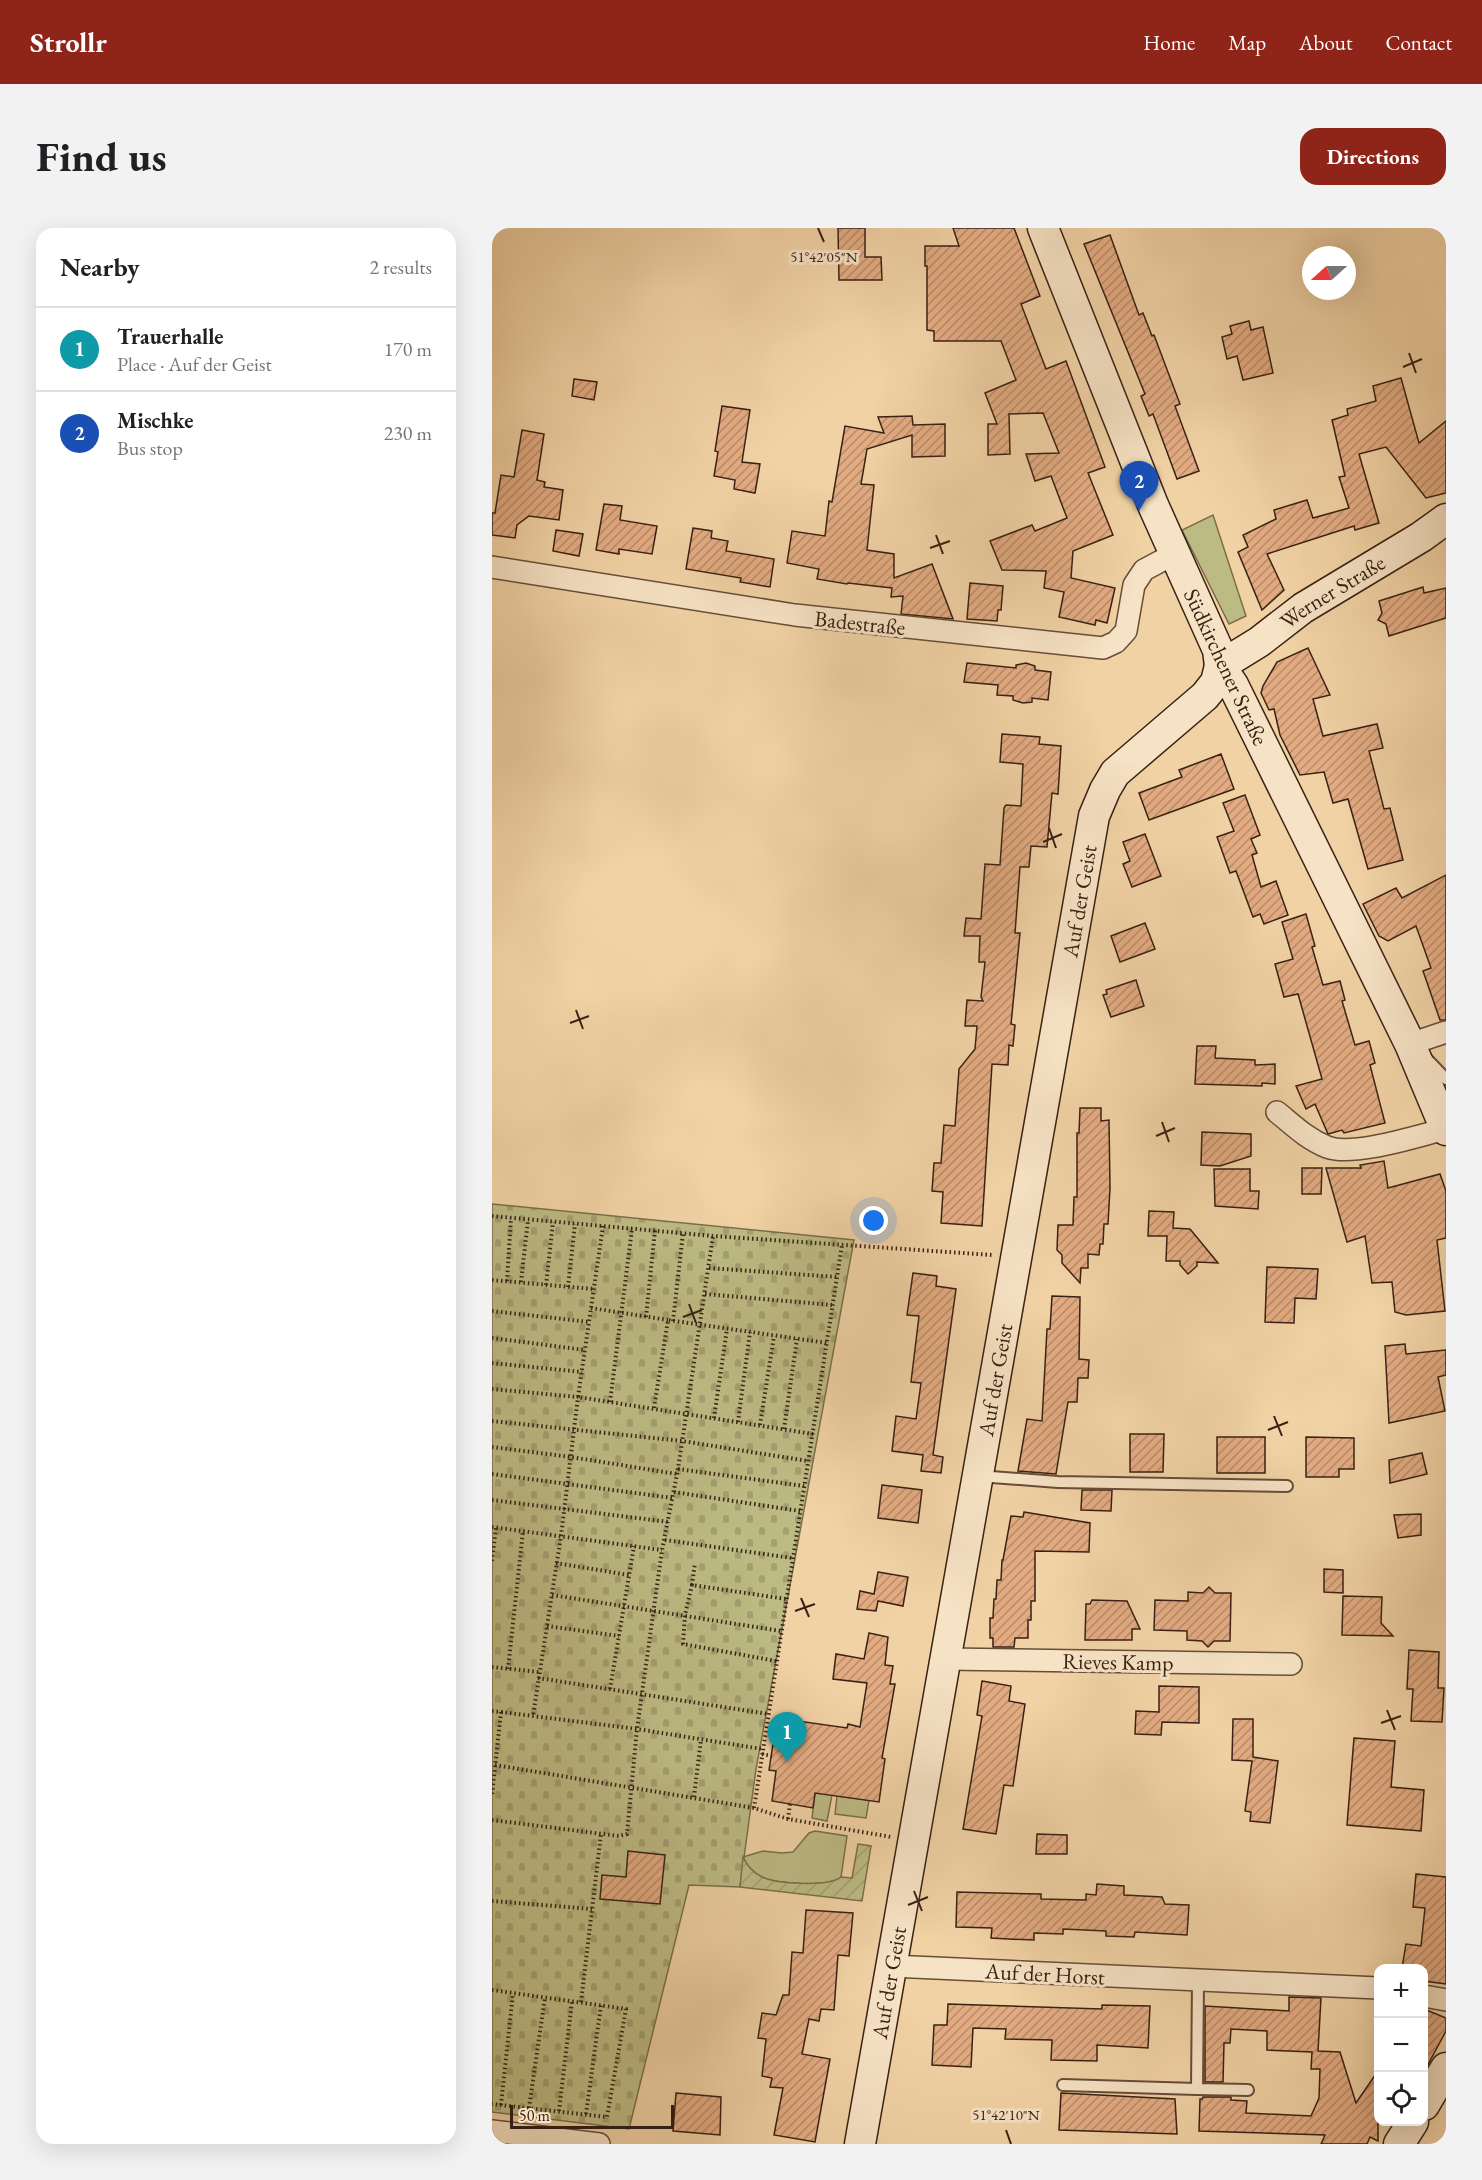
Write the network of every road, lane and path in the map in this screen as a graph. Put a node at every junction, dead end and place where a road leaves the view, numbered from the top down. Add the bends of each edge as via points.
1 (1043, 228) edge
2 (1446, 519) edge
3 (1174, 554) junction
4 (492, 567) edge
5 (1220, 666) junction
6 (1446, 1032) edge
7 (1410, 1044) junction
8 (1446, 1079) edge
9 (1277, 1112) dead end
10 (1446, 1129) edge
11 (492, 1216) edge
12 (512, 1218) junction
13 (528, 1220) junction
14 (553, 1222) junction
15 (575, 1224) junction
16 (603, 1226) junction
17 (632, 1229) junction
18 (655, 1230) junction
19 (683, 1233) junction
20 (713, 1236) junction
21 (842, 1245) junction
22 (1016, 1259) junction
23 (709, 1268) junction
24 (837, 1277) junction
25 (492, 1280) edge
26 (507, 1281) junction
27 (521, 1282) junction
28 (546, 1285) junction
29 (568, 1287) junction
30 (594, 1289) junction
31 (705, 1294) junction
32 (833, 1305) junction
33 (591, 1308) junction
34 (492, 1311) edge
35 (621, 1313) junction
36 (646, 1317) junction
37 (670, 1321) junction
38 (589, 1322) junction
39 (701, 1326) junction
40 (727, 1329) junction
41 (750, 1332) junction
42 (774, 1336) junction
43 (492, 1338) edge
44 (797, 1339) junction
45 (827, 1343) junction
46 (585, 1350) junction
47 (492, 1363) edge
48 (582, 1372) junction
49 (492, 1389) edge
50 (578, 1397) junction
51 (610, 1402) junction
52 (654, 1408) junction
53 (686, 1413) junction
54 (714, 1418) junction
55 (492, 1421) edge
56 (738, 1422) junction
57 (760, 1425) junction
58 (784, 1429) junction
59 (574, 1430) junction
60 (813, 1434) junction
61 (682, 1441) junction
62 (492, 1447) edge
63 (571, 1457) junction
64 (808, 1461) junction
65 (678, 1471) junction
66 (492, 1474) edge
67 (978, 1476) junction
68 (567, 1483) junction
69 (804, 1486) junction
70 (1287, 1486) dead end
71 (674, 1492) junction
72 (673, 1498) junction
73 (492, 1500) edge
74 (564, 1508) junction
75 (800, 1511) junction
76 (669, 1522) junction
77 (494, 1528) edge
78 (523, 1532) junction
79 (561, 1536) junction
80 (665, 1540) junction
81 (634, 1546) junction
82 (662, 1550) junction
83 (792, 1558) junction
84 (492, 1561) edge
85 (556, 1563) junction
86 (695, 1563) dead end
87 (629, 1575) junction
88 (692, 1585) junction
89 (552, 1595) junction
90 (786, 1599) junction
91 (624, 1605) junction
92 (654, 1611) junction
93 (685, 1616) junction
94 (547, 1626) junction
95 (781, 1631) junction
96 (619, 1636) junction
97 (945, 1659) junction
98 (776, 1661) junction
99 (1291, 1664) dead end
100 (492, 1666) edge
101 (508, 1669) junction
102 (539, 1672) junction
103 (538, 1678) junction
104 (610, 1689) junction
105 (642, 1695) junction
106 (492, 1711) edge
107 (501, 1712) junction
108 (768, 1714) junction
109 (533, 1716) junction
110 (637, 1729) junction
111 (701, 1739) junction
112 (762, 1751) junction
113 (772, 1756) dead end
114 (495, 1765) junction
115 (632, 1787) junction
116 (492, 1795) edge
117 (694, 1797) junction
118 (790, 1804) dead end
119 (754, 1808) junction
120 (788, 1819) junction
121 (492, 1820) edge
122 (601, 1834) junction
123 (912, 1840) junction
124 (492, 1901) edge
125 (592, 1909) junction
126 (891, 1966) junction
127 (1198, 1981) junction
128 (1374, 1988) edge
129 (492, 1990) edge
130 (513, 1993) junction
131 (545, 1997) junction
132 (1428, 1997) edge
133 (1446, 2000) edge
134 (572, 2001) junction
135 (581, 2002) junction
136 (601, 2005) junction
137 (1446, 2068) edge
138 (1063, 2085) dead end
139 (1197, 2089) junction
140 (1248, 2090) dead end
141 (1428, 2098) edge
142 (492, 2104) edge
143 (501, 2105) junction
144 (529, 2108) junction
145 (559, 2111) junction
146 (586, 2115) junction
147 (492, 2131) edge
148 (599, 2144) edge
149 (860, 2144) edge

1 - 3 street, Südkirchener Straße
2 - 5 street, Werner Straße via 1303,608
3 - 4 street, Badestraße via 1144,570 1134,585 1126,631 1103,648 795,615
3 - 5 street, Südkirchener Straße via 1218,650
5 - 7 street, Südkirchener Straße
5 - 22 street, Auf der Geist via 1216,682 1205,696 1115,773 1094,816
6 - 7 street
7 - 8 lane
7 - 10 street, Südkirchener Straße
9 - 10 street, Südkirchener Straße via 1307,1137 1329,1148 1351,1150
11 - 12 path
12 - 13 path
12 - 26 path
13 - 14 path
13 - 27 path
14 - 15 path
14 - 28 path
15 - 16 path
15 - 29 path
16 - 17 path
16 - 30 path
17 - 18 path
17 - 35 path
18 - 19 path
18 - 36 path
19 - 20 path
19 - 37 path
20 - 21 path
20 - 23 path
21 - 22 path
21 - 24 path
22 - 67 street, Auf der Geist
23 - 24 path
23 - 31 path
24 - 32 path
25 - 26 path
26 - 27 path
27 - 28 path
28 - 29 path
29 - 30 path
30 - 33 path
31 - 32 path
31 - 39 path
32 - 45 path
33 - 35 path
33 - 38 path
34 - 38 path
35 - 36 path
35 - 51 path
36 - 37 path
37 - 39 path
37 - 52 path
38 - 46 path
39 - 40 path
39 - 53 path
40 - 41 path
40 - 54 path
41 - 42 path
41 - 56 path
42 - 44 path
42 - 57 path
43 - 46 path
44 - 45 path
44 - 58 path
45 - 60 path
46 - 48 path
47 - 48 path
48 - 50 path
49 - 50 path
50 - 51 path
50 - 59 path
51 - 52 path
52 - 53 path
53 - 54 path
53 - 61 path
54 - 56 path
55 - 59 path
56 - 57 path
57 - 58 path
58 - 60 path
59 - 61 path
59 - 63 path
60 - 64 path
61 - 64 path
61 - 65 path
62 - 63 path
63 - 65 path
63 - 68 path
64 - 69 path
65 - 69 path
65 - 71 path
66 - 68 path
67 - 70 lane via 1058,1482
67 - 97 street, Auf der Geist
68 - 72 path
68 - 74 path
69 - 75 path
71 - 72 path
71 - 75 path
72 - 76 path
73 - 74 path
74 - 76 path
74 - 79 path
75 - 83 path
76 - 80 path
77 - 78 path
77 - 84 path
78 - 79 path
78 - 101 path
79 - 81 path
79 - 85 path
80 - 82 path
80 - 83 path
81 - 82 path
81 - 87 path
82 - 92 path
83 - 90 path
85 - 87 path
85 - 89 path
86 - 88 path
87 - 91 path
88 - 90 path
88 - 93 path
89 - 91 path
89 - 94 path
90 - 95 path
91 - 92 path
91 - 96 path
92 - 93 path
92 - 105 path
93 - 95 path
93 - 98 path via 683,1644
94 - 96 path
94 - 102 path
95 - 98 path
96 - 104 path
97 - 99 street, Rieves Kamp
97 - 123 street, Auf der Geist
98 - 108 path
100 - 101 path
101 - 102 path
102 - 103 path
103 - 104 path
103 - 109 path
104 - 105 path
105 - 108 path
105 - 110 path
106 - 107 path
107 - 109 path
107 - 114 path
108 - 112 path
109 - 110 path
110 - 111 path
110 - 115 path
111 - 112 path
111 - 117 path
112 - 113 path
112 - 119 path
114 - 115 path
114 - 116 path
115 - 117 path
115 - 122 path via 627,1834
117 - 119 path
118 - 120 path
119 - 120 path
120 - 123 path
121 - 122 path
122 - 125 path
123 - 126 street, Auf der Geist
124 - 125 path
125 - 135 path
126 - 127 street, Auf der Horst
126 - 149 street, Auf der Geist
127 - 128 street, Auf der Horst
127 - 139 lane
129 - 130 path
130 - 131 path
130 - 143 path
131 - 134 path
131 - 144 path
132 - 133 street
134 - 135 path
134 - 145 path
135 - 136 path
136 - 146 path
136 - 146 path via 626,2009 607,2117
137 - 141 street
138 - 139 lane
139 - 140 lane
142 - 143 path
143 - 144 path
144 - 145 path
145 - 146 path
147 - 148 street

